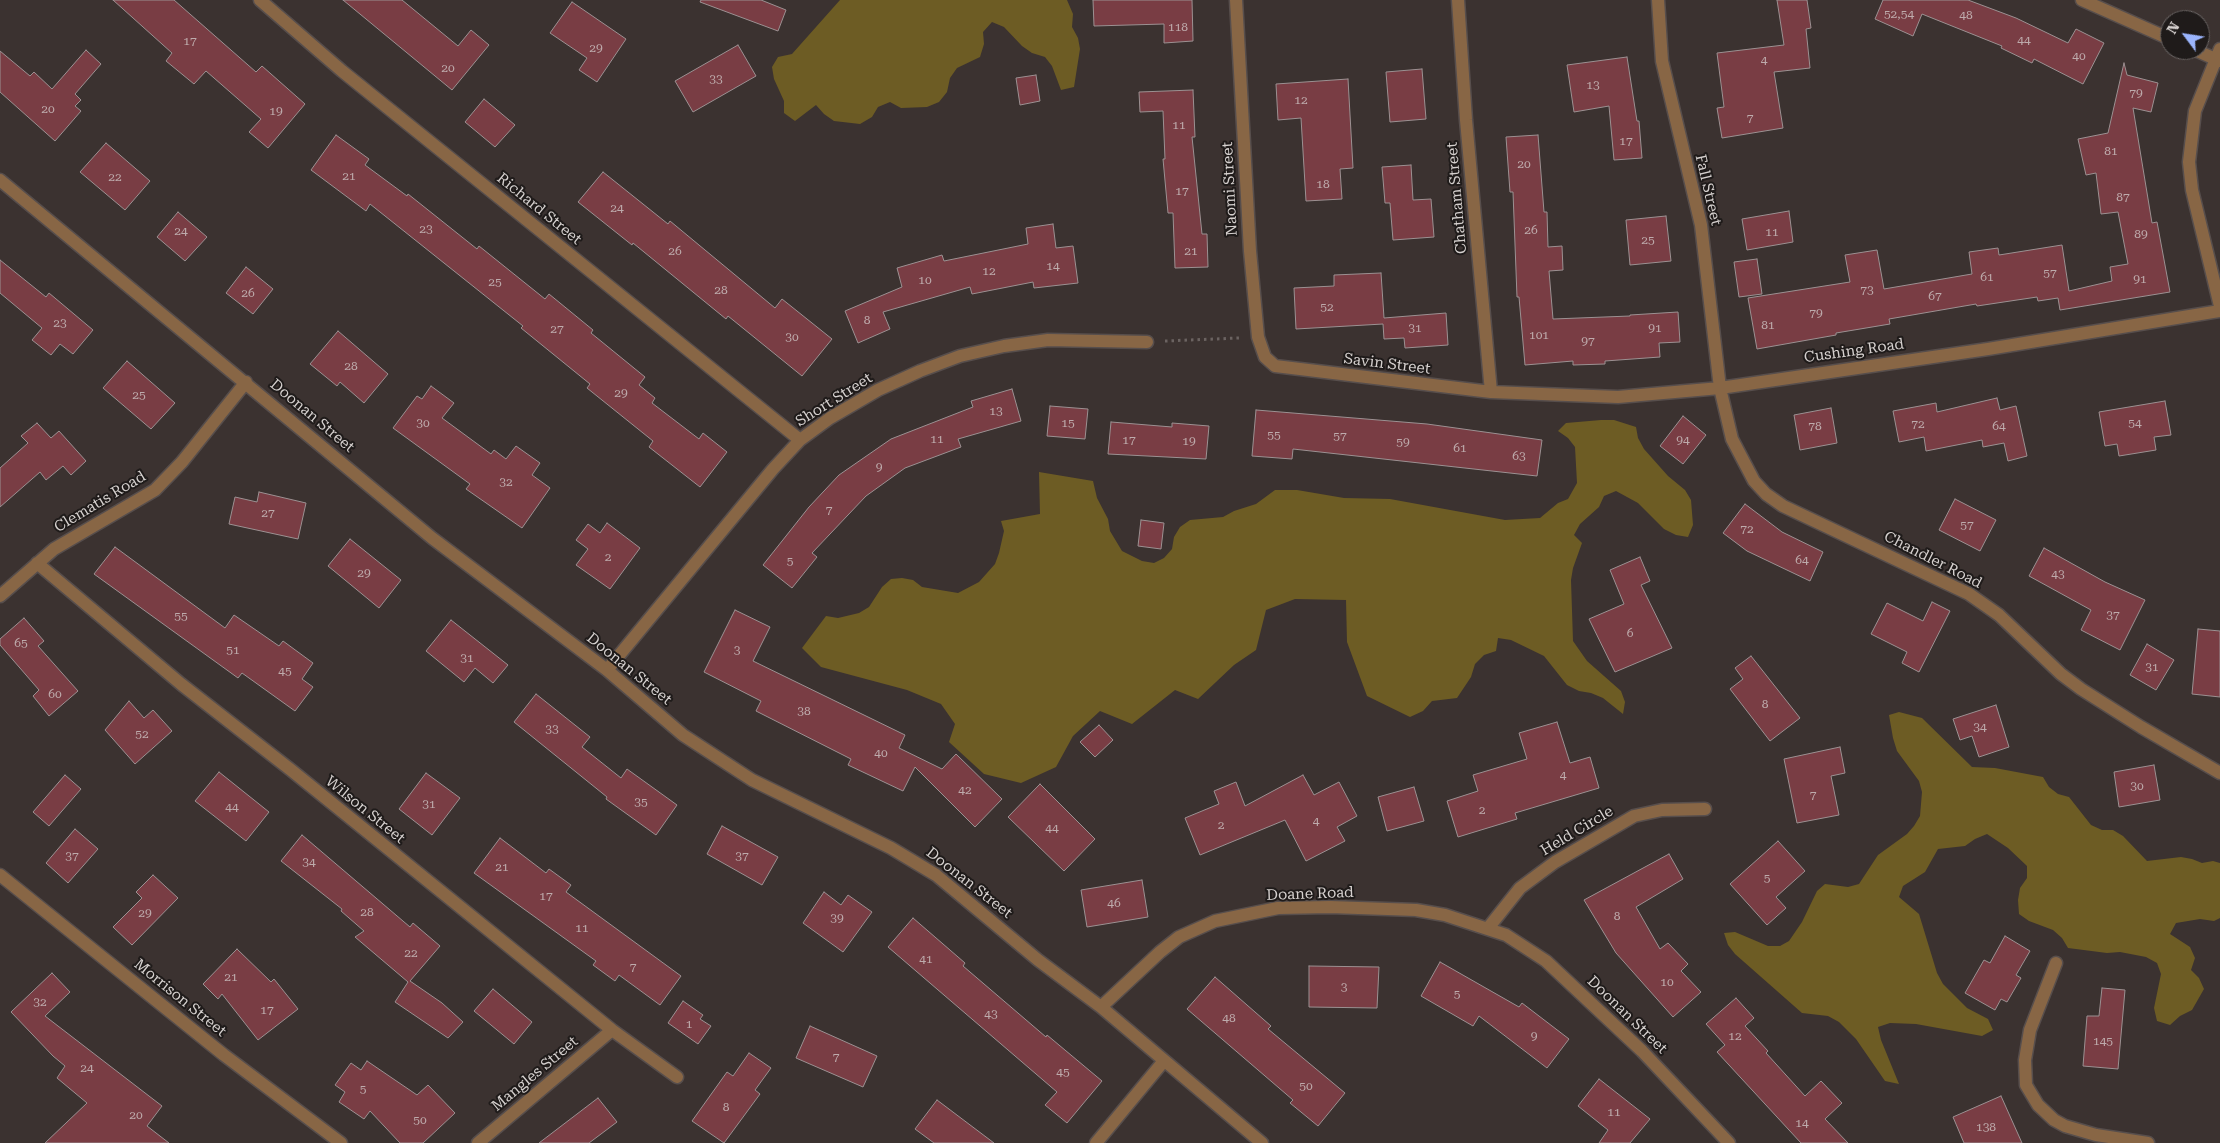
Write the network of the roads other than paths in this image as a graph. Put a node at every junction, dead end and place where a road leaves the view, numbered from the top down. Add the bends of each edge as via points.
1 (260, 0) edge
2 (1236, 0) edge
3 (1458, 0) edge
4 (1658, 0) edge
5 (2082, 0) edge
6 (2160, 35) edge
7 (2219, 56) edge
8 (0, 180) edge
9 (2220, 306) edge
10 (2220, 311) edge
11 (1147, 342) road end
12 (1279, 367) joint
13 (246, 382) junction
14 (1720, 388) junction
15 (1491, 392) junction
16 (800, 440) junction
17 (37, 563) junction
18 (0, 596) edge
19 (607, 670) junction
20 (2220, 773) edge
21 (1705, 809) dead end
22 (0, 875) edge
23 (1489, 927) junction
24 (2056, 963) dead end
25 (1101, 1007) junction
26 (612, 1030) junction
27 (1163, 1062) junction
28 (677, 1077) dead end
29 (341, 1143) edge
30 (478, 1143) edge
31 (1096, 1143) edge
32 (1262, 1143) edge
33 (1729, 1143) edge
34 (2148, 1143) edge

1 - 16 street, Richard Street via 342,71
2 - 12 street, Naomi Street via 1258,337 1264,357
3 - 15 street, Chatham Street
4 - 14 street, Fall Street via 1662,61 1701,225
5 - 6 street
7 - 9 street via 2195,111 2189,162 2192,190
8 - 13 street, Doonan Street
10 - 14 street, Cushing Road
11 - 16 street, Short Street via 1048,340 960,356 878,390
12 - 15 street, Savin Street
13 - 17 street, Clematis Road via 182,462 155,490 71,537
13 - 19 street, Doonan Street via 432,538
14 - 15 street, Cushing Road via 1618,397
14 - 20 street, Chandler Road via 1732,439 1741,459 1758,486 1771,498 1969,594 1999,615 2081,689
16 - 19 street, Short Street
17 - 18 street, Clematis Road
17 - 26 street, Wilson Street via 144,655
19 - 25 street, Doonan Street via 683,735 725,764 891,848 936,875 1038,960
21 - 23 street, Held Circle via 1662,810 1634,816 1554,862 1520,888
22 - 29 street, Morrison Street via 224,1055
23 - 25 street, Doane Road via 1416,910 1278,908 1232,917 1198,927 1179,937
23 - 33 street, Doonan Street via 1518,942 1562,974 1642,1051
24 - 34 street via 2030,1030 2025,1060 2026,1085 2038,1105 2065,1126 2096,1135
25 - 27 street, Doonan Street
26 - 28 street, Wilson Street
26 - 30 street, Mangles Street
27 - 31 street
27 - 32 street, Doonan Street

